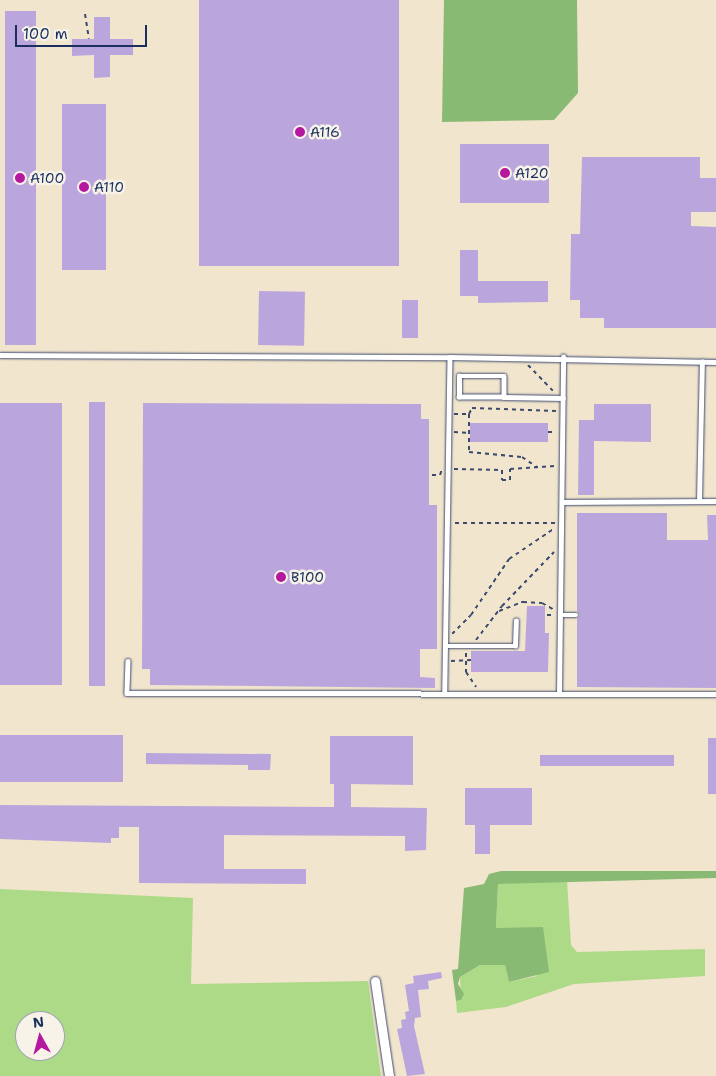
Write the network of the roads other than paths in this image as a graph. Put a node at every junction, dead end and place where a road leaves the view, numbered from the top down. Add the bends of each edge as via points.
1 (0, 354) edge
2 (450, 357) junction
3 (563, 357) junction
4 (702, 362) junction
5 (716, 362) edge
6 (504, 397) junction
7 (561, 398) junction
8 (699, 501) junction
9 (716, 501) edge
10 (562, 502) junction
11 (562, 614) junction
12 (576, 615) dead end
13 (516, 621) dead end
14 (446, 646) junction
15 (128, 661) dead end
16 (445, 694) junction
17 (559, 694) junction
18 (716, 694) edge
19 (375, 981) dead end
20 (389, 1076) edge

1 - 2 lane
2 - 3 lane
2 - 14 lane
3 - 4 lane
3 - 7 lane
4 - 5 lane
4 - 8 lane
6 - 6 lane via 504,376 458,376 459,398
6 - 7 lane
7 - 10 lane
8 - 9 lane
8 - 10 lane
10 - 11 lane
11 - 12 lane
11 - 17 lane
13 - 14 lane via 515,646
14 - 16 lane
15 - 16 lane via 127,693
16 - 17 lane
17 - 18 lane
19 - 20 street

